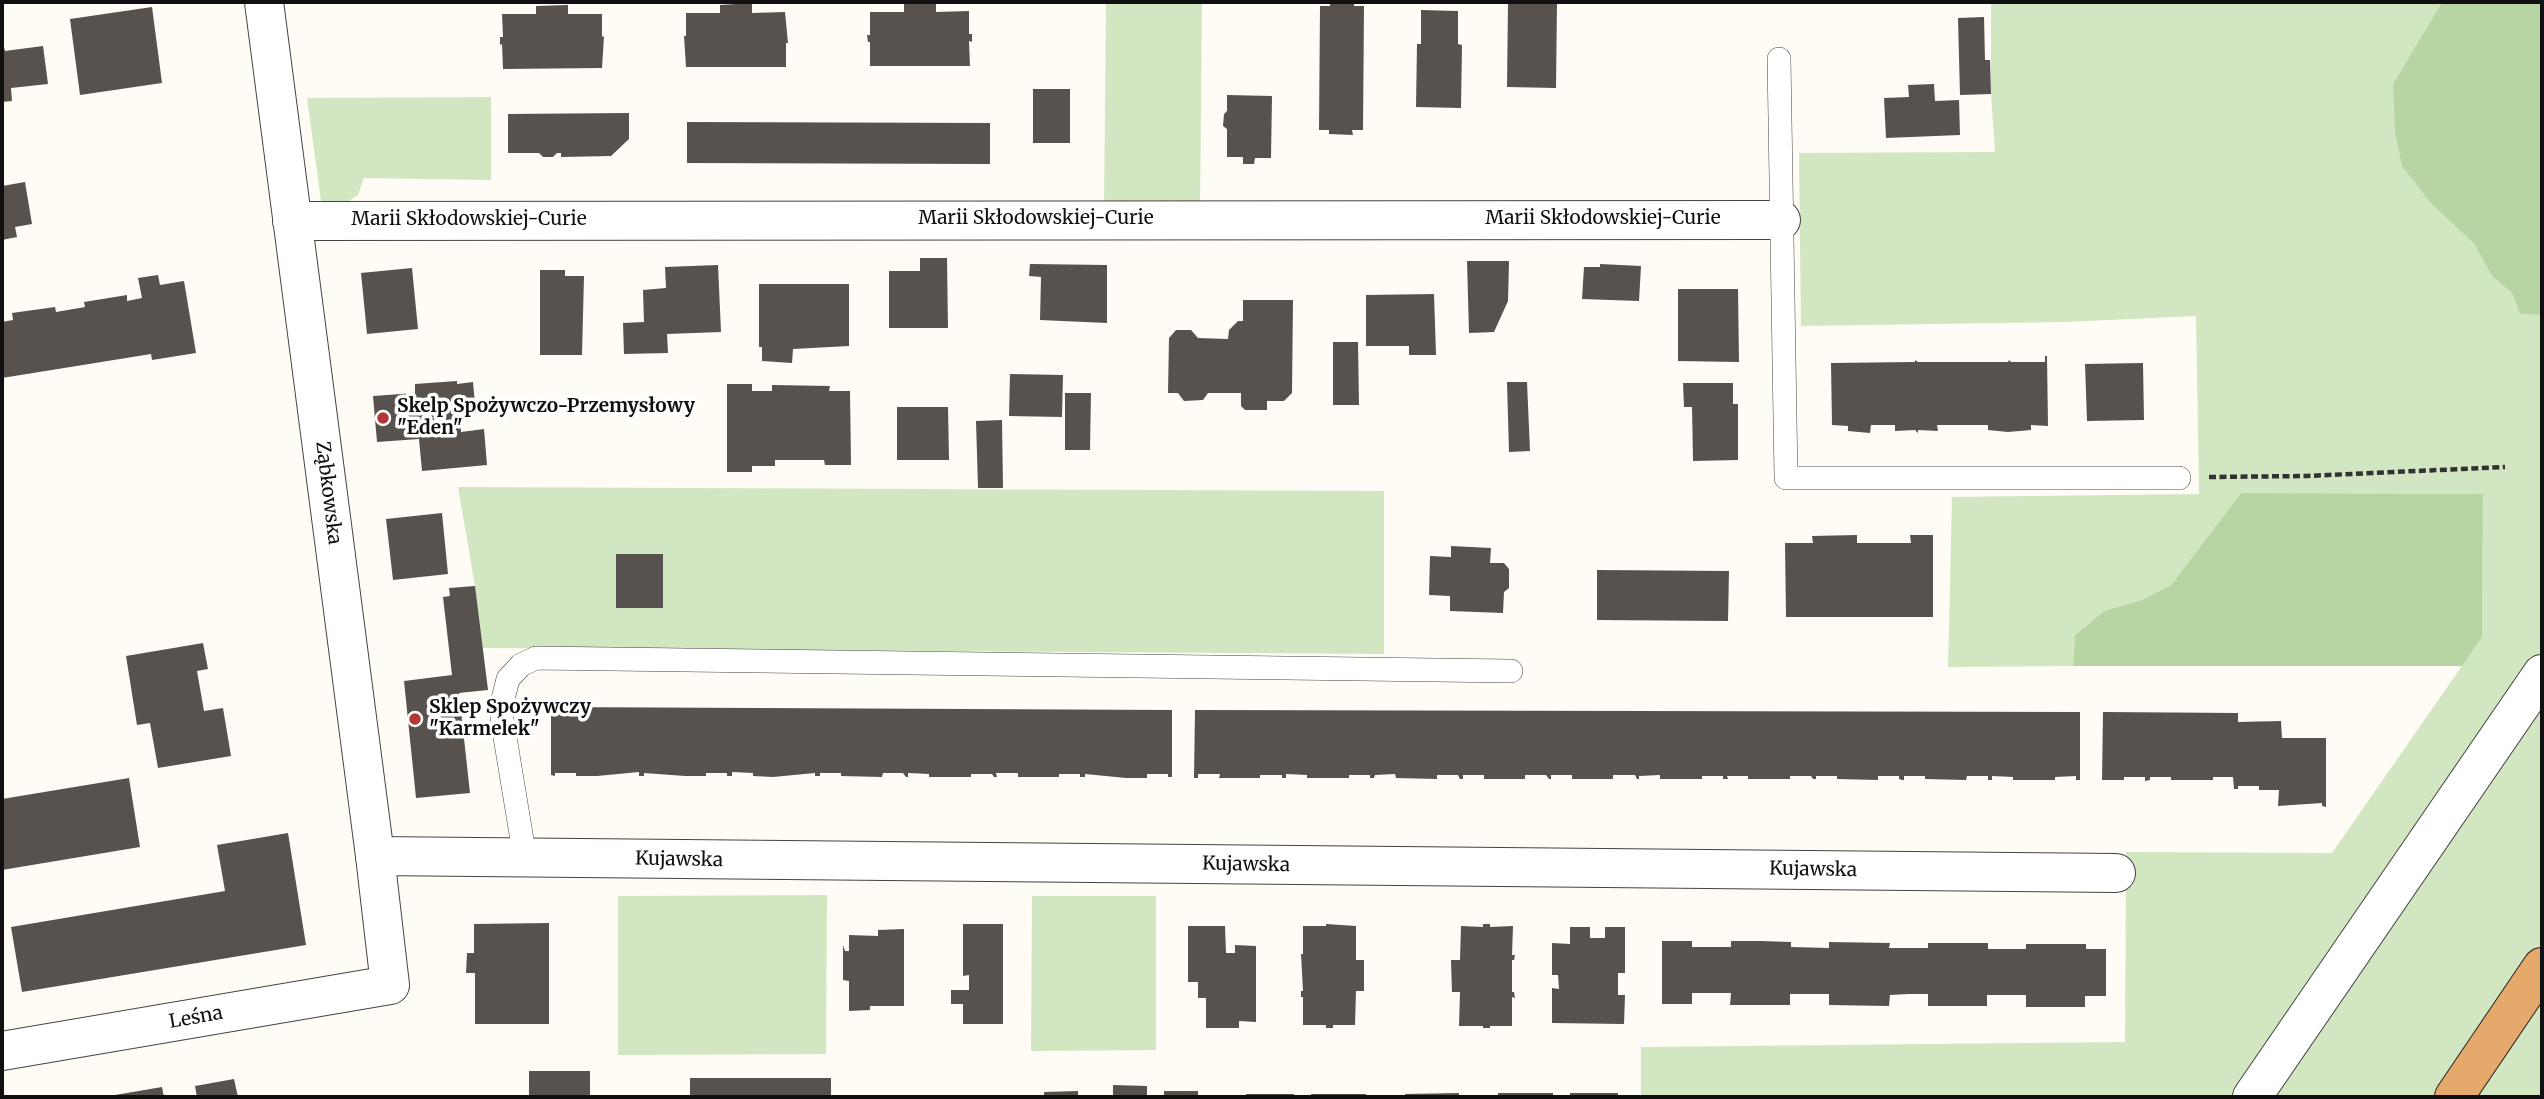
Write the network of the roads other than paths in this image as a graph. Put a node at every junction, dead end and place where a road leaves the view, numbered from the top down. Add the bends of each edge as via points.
1 (264, 2) edge
2 (1779, 59) dead end
3 (1781, 220) junction
4 (292, 221) junction
5 (2179, 478) road end
6 (1511, 671) dead end
7 (2542, 674) edge
8 (375, 856) junction
9 (525, 858) junction
10 (2116, 873) dead end
11 (2542, 967) edge
12 (390, 985) joint
13 (2, 1051) edge
14 (2252, 1097) edge
15 (2454, 1097) edge

1 - 4 street, Ząbkowska
2 - 3 lane
3 - 4 street, Marii Skłodowskiej-Curie
3 - 5 lane via 1786,478
4 - 8 street, Ząbkowska
6 - 9 lane via 536,658 508,679 502,704
7 - 14 street
8 - 9 street, Kujawska
8 - 12 street, Ząbkowska
9 - 10 street, Kujawska
11 - 15 highway
12 - 13 street, Leśna

